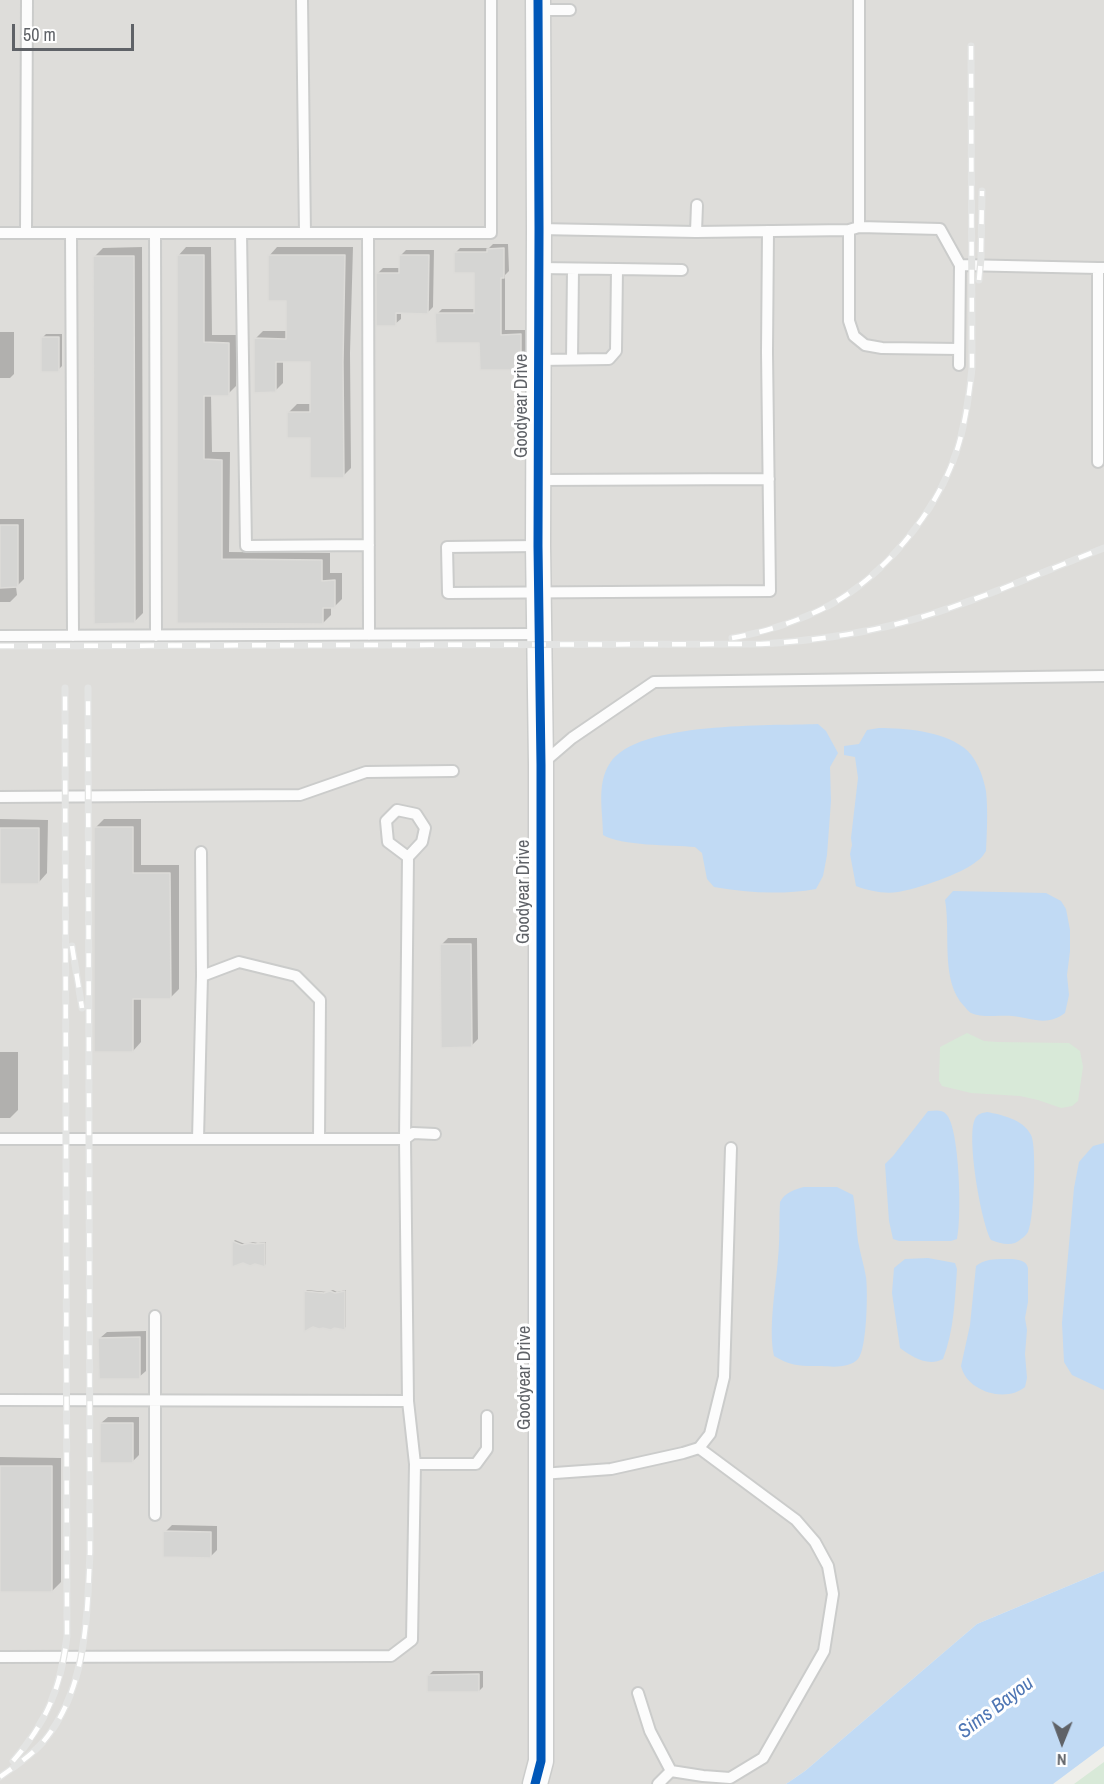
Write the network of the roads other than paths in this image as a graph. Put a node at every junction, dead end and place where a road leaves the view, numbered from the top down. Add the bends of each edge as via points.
1 (27, 0) edge
2 (302, 0) edge
3 (491, 0) edge
4 (859, 0) edge
5 (538, 5) edge
6 (570, 10) dead end
7 (697, 205) dead end
8 (539, 229) junction
9 (854, 229) junction
10 (768, 231) junction
11 (696, 232) junction
12 (0, 233) edge
13 (26, 233) junction
14 (71, 233) junction
15 (155, 233) junction
16 (241, 233) junction
17 (305, 233) junction
18 (368, 233) junction
19 (960, 265) junction
20 (539, 268) junction
21 (1101, 268) edge
22 (573, 269) junction
23 (616, 269) junction
24 (682, 270) dead end
25 (959, 349) junction
26 (572, 359) junction
27 (539, 360) junction
28 (959, 365) dead end
29 (1098, 462) dead end
30 (769, 479) junction
31 (539, 480) junction
32 (369, 545) junction
33 (538, 546) junction
34 (538, 592) junction
35 (540, 634) junction
36 (369, 635) junction
37 (0, 636) edge
38 (73, 636) junction
39 (156, 636) junction
40 (1104, 676) edge
41 (541, 765) junction
42 (453, 771) dead end
43 (0, 797) edge
44 (201, 852) dead end
45 (408, 857) junction
46 (202, 975) junction
47 (435, 1134) dead end
48 (319, 1138) junction
49 (0, 1139) edge
50 (198, 1139) junction
51 (405, 1139) junction
52 (731, 1148) dead end
53 (155, 1316) dead end
54 (0, 1400) edge
55 (154, 1401) junction
56 (408, 1401) junction
57 (487, 1416) dead end
58 (699, 1448) junction
59 (415, 1464) junction
60 (541, 1474) junction
61 (155, 1515) dead end
62 (0, 1657) edge
63 (638, 1693) dead end
64 (671, 1771) junction
65 (534, 1784) edge
66 (658, 1784) edge

1 - 13 lane
2 - 17 lane
3 - 18 lane via 491,233
4 - 9 lane
5 - 6 lane
5 - 8 street, Goodyear Drive
7 - 11 lane
8 - 11 lane
8 - 20 street, Goodyear Drive
9 - 10 lane
9 - 19 lane via 940,229
9 - 25 lane via 849,321 854,336 865,345 882,348
10 - 11 lane
10 - 30 lane
12 - 13 lane
13 - 14 lane
14 - 15 lane
14 - 38 lane
15 - 16 lane
15 - 39 lane
16 - 17 lane
16 - 32 lane via 246,546
17 - 18 lane
18 - 32 lane
19 - 21 lane
19 - 25 lane
20 - 22 lane
20 - 27 street, Goodyear Drive
21 - 29 lane
22 - 23 lane
22 - 26 lane
23 - 24 lane
23 - 26 lane via 616,351 609,359
25 - 28 lane
26 - 27 lane
27 - 31 street, Goodyear Drive
30 - 31 lane
30 - 34 lane via 770,591
31 - 33 street, Goodyear Drive
32 - 36 lane
33 - 34 street, Goodyear Drive
33 - 34 lane via 447,547 448,593
34 - 35 street, Goodyear Drive
35 - 36 lane
35 - 41 street, Goodyear Drive
36 - 39 lane
37 - 38 lane
38 - 39 lane
40 - 41 lane via 654,682 572,738
41 - 60 street, Goodyear Drive
42 - 43 lane via 366,772 300,795
44 - 46 lane
45 - 45 lane via 422,842 425,828 416,814 397,810 386,821 388,842
45 - 51 lane
46 - 48 lane via 239,962 296,976 320,1000
46 - 50 lane
47 - 51 lane via 413,1133
48 - 50 lane
48 - 51 lane
49 - 50 lane
51 - 56 lane
52 - 58 lane via 724,1377 710,1434
53 - 55 lane
54 - 55 lane
55 - 56 lane
55 - 61 lane
56 - 59 lane
57 - 59 lane via 487,1449 476,1464
58 - 60 lane via 611,1469
58 - 64 lane via 796,1520 815,1542 828,1566 833,1594 824,1651 763,1758 730,1778
59 - 62 lane via 412,1640 391,1656
60 - 65 street, Goodyear Drive via 541,1761
63 - 64 lane via 650,1731
64 - 66 lane

